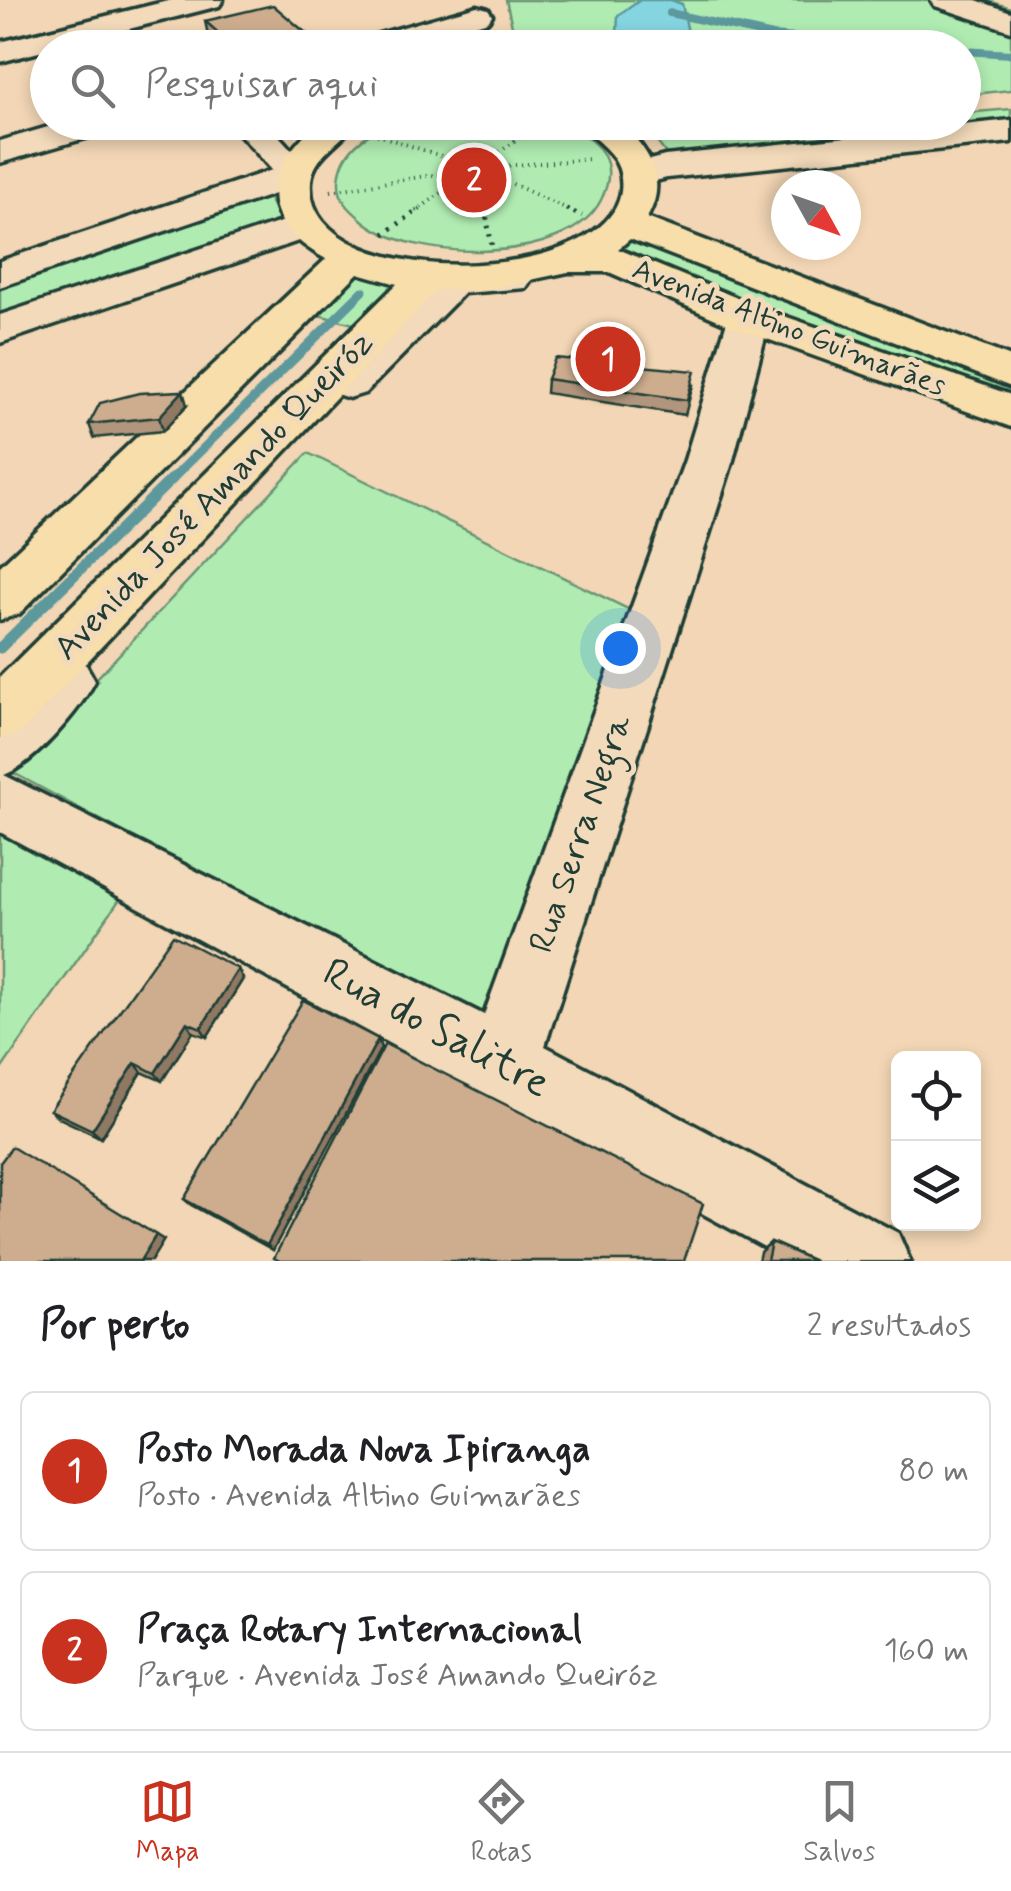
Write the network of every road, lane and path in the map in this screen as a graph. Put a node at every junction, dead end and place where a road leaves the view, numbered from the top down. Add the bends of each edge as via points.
1 (208, 0) edge
2 (1001, 0) edge
3 (959, 2) edge
4 (1011, 3) edge
5 (476, 8) edge
6 (139, 18) edge
7 (1011, 22) edge
8 (90, 30) edge
9 (415, 30) edge
10 (30, 45) edge
11 (0, 52) edge
12 (1011, 104) edge
13 (981, 107) edge
14 (1011, 131) edge
15 (981, 134) edge
16 (42, 140) edge
17 (258, 140) edge
18 (314, 140) edge
19 (392, 140) edge
20 (468, 140) edge
21 (517, 140) edge
22 (674, 140) edge
23 (924, 140) edge
24 (612, 147) edge
25 (0, 152) edge
26 (478, 168) junction
27 (295, 193) junction
28 (603, 244) junction
29 (492, 251) dead end
30 (350, 258) junction
31 (0, 275) edge
32 (428, 277) junction
33 (749, 318) junction
34 (0, 330) edge
35 (1011, 373) edge
36 (1011, 386) edge
37 (1011, 412) edge
38 (0, 599) edge
39 (0, 715) edge
40 (0, 751) edge
41 (0, 801) edge
42 (503, 1063) junction
43 (870, 1261) edge

1 - 6 street
2 - 4 street
3 - 7 street
5 - 9 street
6 - 8 street
10 - 11 street
12 - 13 street
14 - 15 street
16 - 25 street
17 - 27 street
18 - 27 main road
19 - 26 path
20 - 26 path
21 - 26 path
22 - 24 street
23 - 24 street via 665,167
24 - 26 path via 603,158
24 - 28 main road via 639,194
26 - 27 path
26 - 28 path
26 - 29 path
26 - 30 path
27 - 30 main road via 324,243
27 - 31 street
27 - 34 street
28 - 32 main road via 523,273
28 - 33 main road, Avenida Altino Guimarães
28 - 35 main road, Avenida Altino Guimarães
28 - 36 street
28 - 40 street via 523,279 452,281
30 - 32 main road
30 - 38 main road, Avenida José Amando Queiróz
32 - 39 main road, Avenida José Amando Queiróz
33 - 37 main road, Avenida Altino Guimarães
33 - 42 street, Rua Serra Negra via 709,460
41 - 42 street, Rua do Salitre
42 - 43 street, Rua do Salitre

